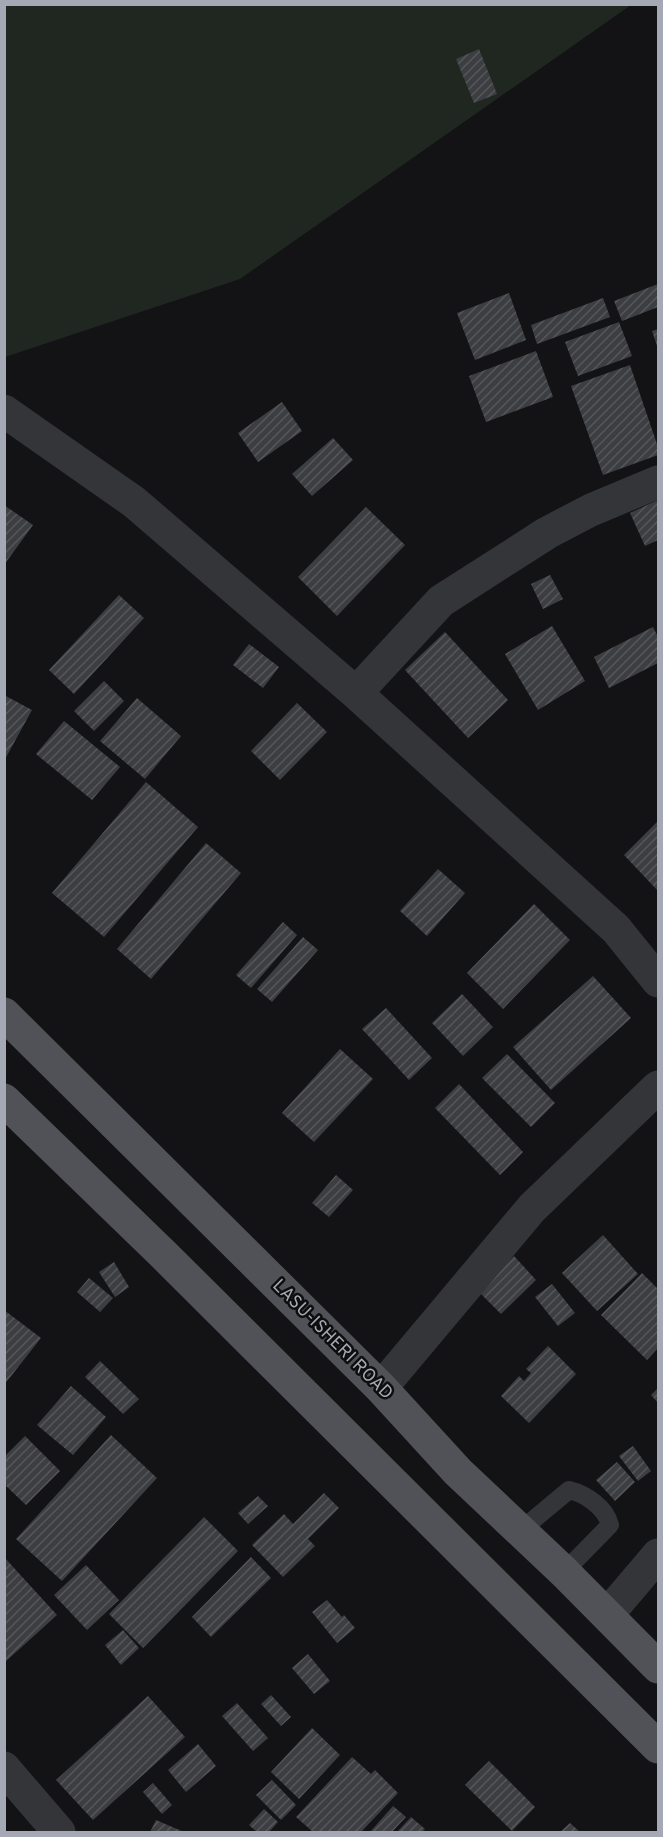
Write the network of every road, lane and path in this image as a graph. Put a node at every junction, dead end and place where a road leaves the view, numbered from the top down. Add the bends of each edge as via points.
1 (4, 411) edge
2 (658, 482) edge
3 (356, 693) junction
4 (658, 981) edge
5 (4, 1014) edge
6 (658, 1087) edge
7 (4, 1100) edge
8 (381, 1388) junction
9 (520, 1531) junction
10 (658, 1555) edge
11 (564, 1572) junction
12 (607, 1615) junction
13 (658, 1667) edge
14 (658, 1747) edge
15 (4, 1768) edge
16 (59, 1833) edge

1 - 3 street via 134,502
2 - 3 street via 547,533 441,601
3 - 4 street via 616,929
5 - 8 main road, LASU-ISHERI ROAD
6 - 8 street via 532,1208
7 - 14 main road
8 - 9 main road, LASU-ISHERI ROAD via 458,1472
9 - 11 main road, LASU-ISHERI ROAD
9 - 11 lane via 569,1490 588,1496 610,1525
10 - 12 street
11 - 12 main road, LASU-ISHERI ROAD
12 - 13 main road, LASU-ISHERI ROAD
15 - 16 street

